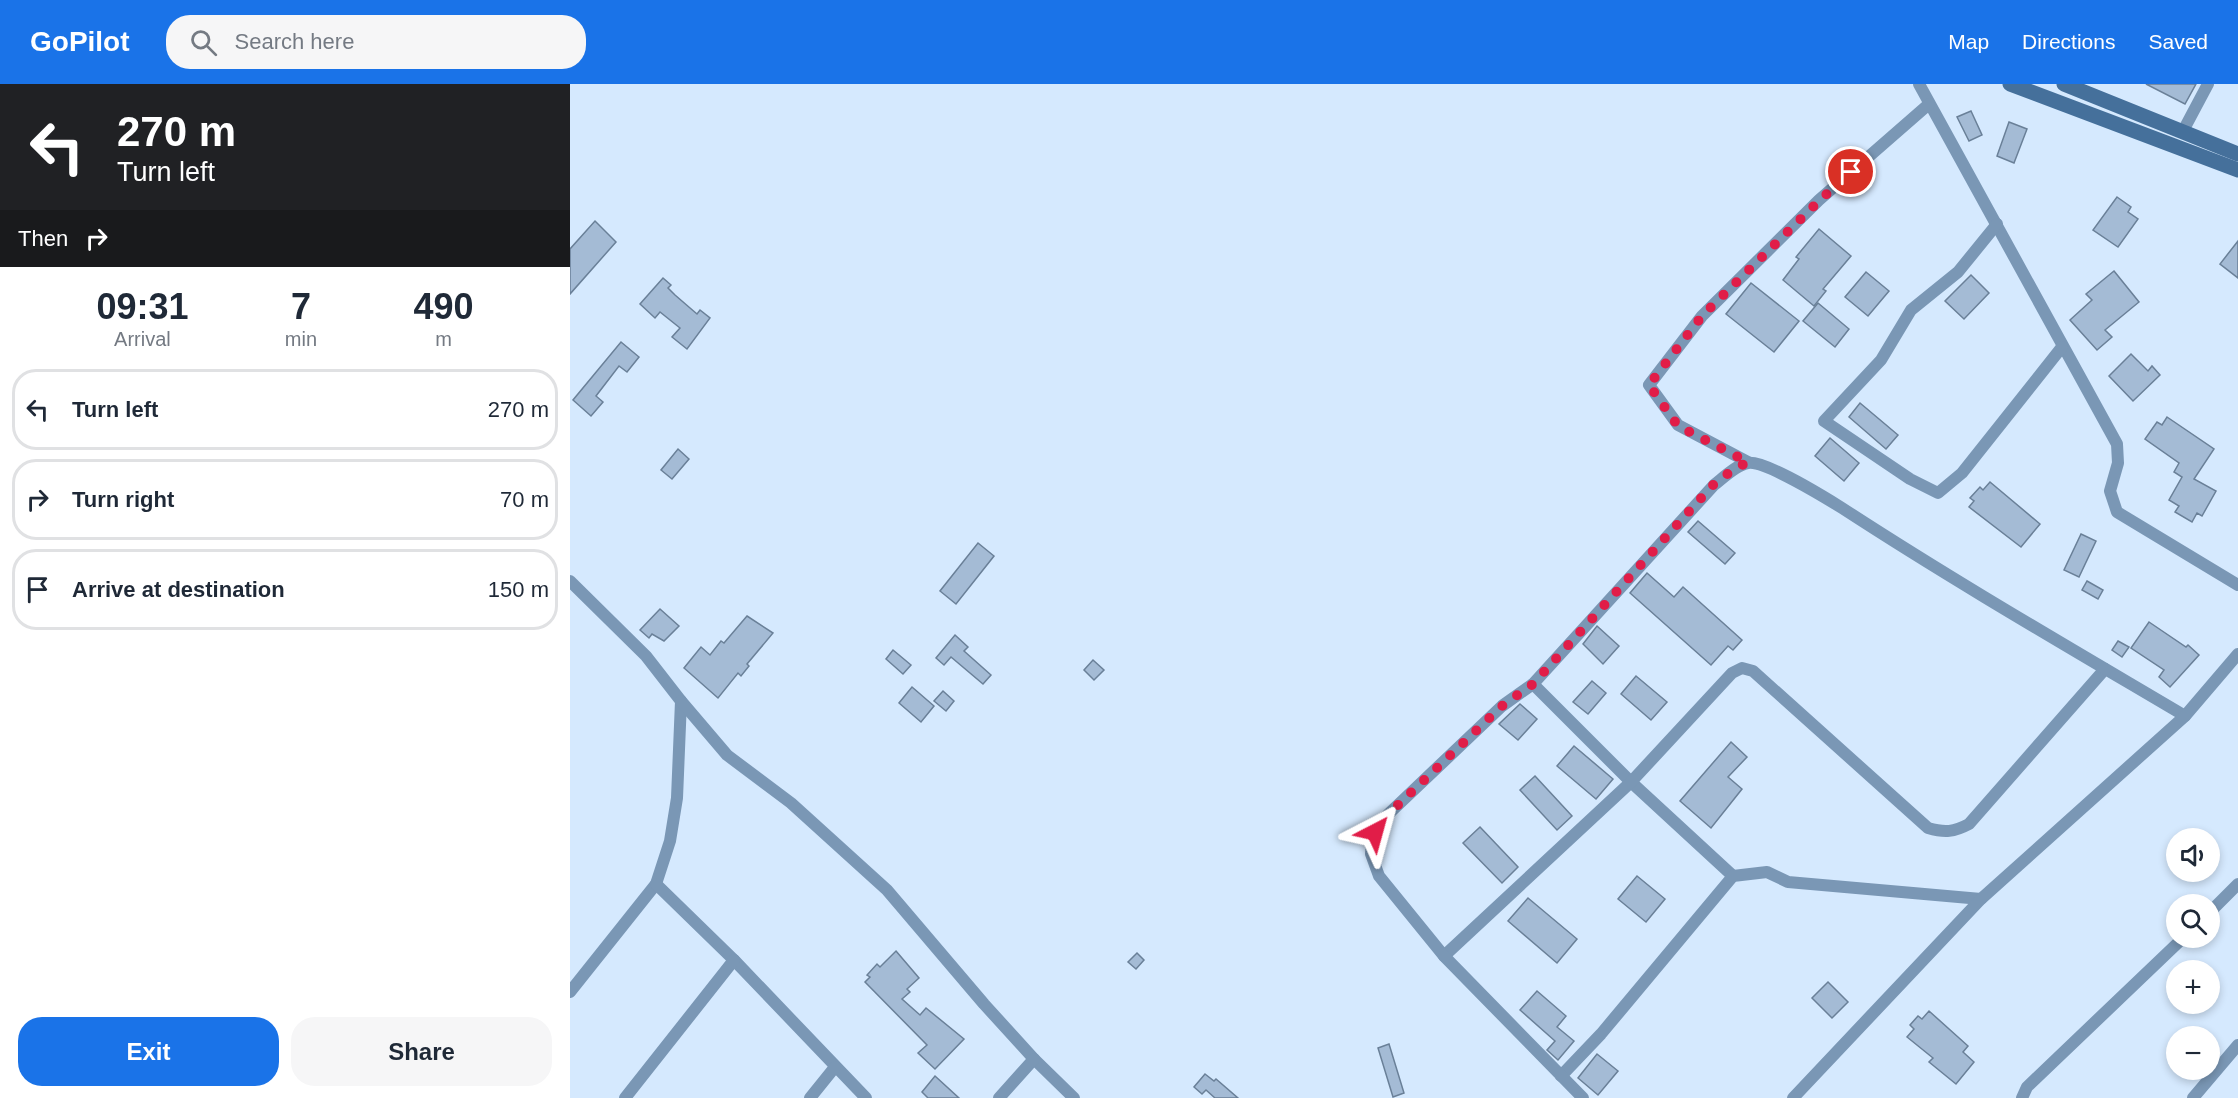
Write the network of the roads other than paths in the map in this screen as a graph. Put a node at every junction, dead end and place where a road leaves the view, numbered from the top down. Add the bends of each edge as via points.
1 (1918, 84) edge
2 (2010, 84) edge
3 (2064, 84) edge
4 (2208, 84) edge
5 (1929, 104) junction
6 (2183, 131) junction
7 (2238, 154) edge
8 (2238, 170) edge
9 (1997, 224) junction
10 (2062, 347) junction
11 (1748, 462) junction
12 (570, 581) edge
13 (2238, 585) edge
14 (2238, 654) edge
15 (2105, 669) junction
16 (1533, 684) junction
17 (681, 701) junction
18 (2185, 716) junction
19 (1631, 782) junction
20 (1733, 876) junction
21 (656, 884) junction
22 (2238, 884) edge
23 (1981, 899) junction
24 (2220, 902) edge
25 (2173, 948) edge
26 (1444, 956) junction
27 (734, 960) junction
28 (570, 992) edge
29 (2236, 1052) edge
30 (1034, 1059) junction
31 (835, 1067) junction
32 (1561, 1077) junction
33 (625, 1098) edge
34 (810, 1098) edge
35 (866, 1098) edge
36 (999, 1098) edge
37 (1074, 1098) edge
38 (1583, 1098) edge
39 (1793, 1098) edge
40 (2022, 1098) edge
41 (2193, 1098) edge

1 - 5 street
2 - 8 street
3 - 6 street
4 - 6 street
5 - 9 street
5 - 11 street via 1820,200 1702,316 1649,385 1678,426
6 - 7 street
9 - 10 street
9 - 10 street via 1958,272 1911,310 1881,360 1824,421 1910,479 1938,493 1962,472
10 - 13 street via 2117,444 2118,463 2110,491 2117,512
11 - 15 street via 1815,491 1950,578
11 - 16 street via 1713,485
12 - 17 street via 646,656
14 - 18 street
15 - 18 street
15 - 19 street via 1990,803 1970,824 1955,832 1928,828 1753,671 1742,668 1732,673
16 - 19 street
16 - 26 street via 1502,706 1380,822 1372,840 1371,854 1379,876
17 - 21 street via 677,798 670,841
17 - 30 street via 727,755 791,803 887,890
18 - 23 street
19 - 20 street
19 - 26 street
20 - 23 street via 1767,872 1788,882
20 - 32 street
21 - 27 street
21 - 28 street
22 - 24 street
23 - 39 street
25 - 40 street via 2027,1087
26 - 32 street
27 - 31 street
27 - 33 street
29 - 41 street
30 - 36 street
30 - 37 street
31 - 34 street
31 - 35 street
32 - 38 street

